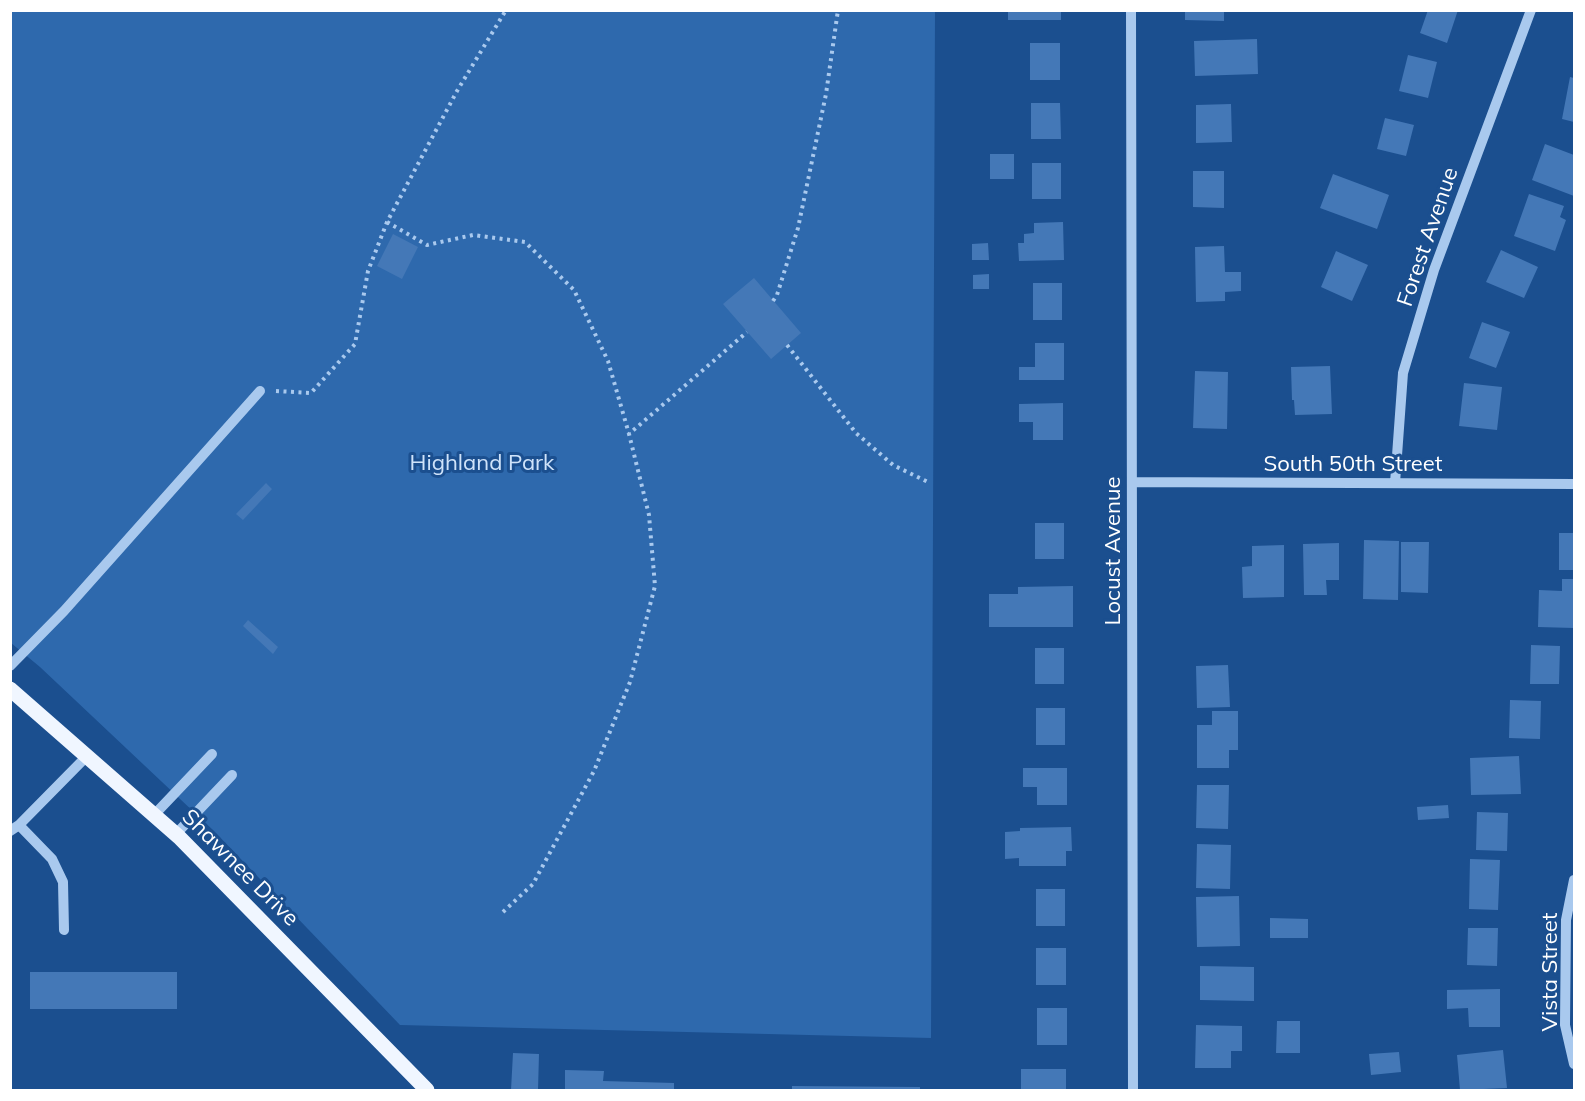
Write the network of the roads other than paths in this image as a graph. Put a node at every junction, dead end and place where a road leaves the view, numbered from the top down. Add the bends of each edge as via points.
1 (1131, 10) edge
2 (1531, 10) edge
3 (260, 391) road end
4 (1132, 482) junction
5 (1395, 483) junction
6 (1575, 484) edge
7 (10, 666) edge
8 (10, 689) edge
9 (212, 754) dead end
10 (87, 756) junction
11 (232, 775) dead end
12 (154, 815) junction
13 (15, 828) edge
14 (176, 834) junction
15 (1575, 880) edge
16 (64, 930) dead end
17 (1575, 1064) edge
18 (425, 1090) edge
19 (1133, 1090) edge

1 - 4 street, Locust Avenue
2 - 5 street, Forest Avenue via 1434,270 1403,373
3 - 7 street
4 - 5 street, South 50th Street
4 - 19 street, Locust Avenue
5 - 6 street, South 50th Street
8 - 10 main road, Shawnee Drive
9 - 12 street
10 - 12 main road, Shawnee Drive
10 - 13 street
11 - 14 street
12 - 14 main road, Shawnee Drive
13 - 16 street via 52,859 63,882
14 - 18 main road, Shawnee Drive
15 - 17 street, Vista Street via 1566,920 1565,1025

